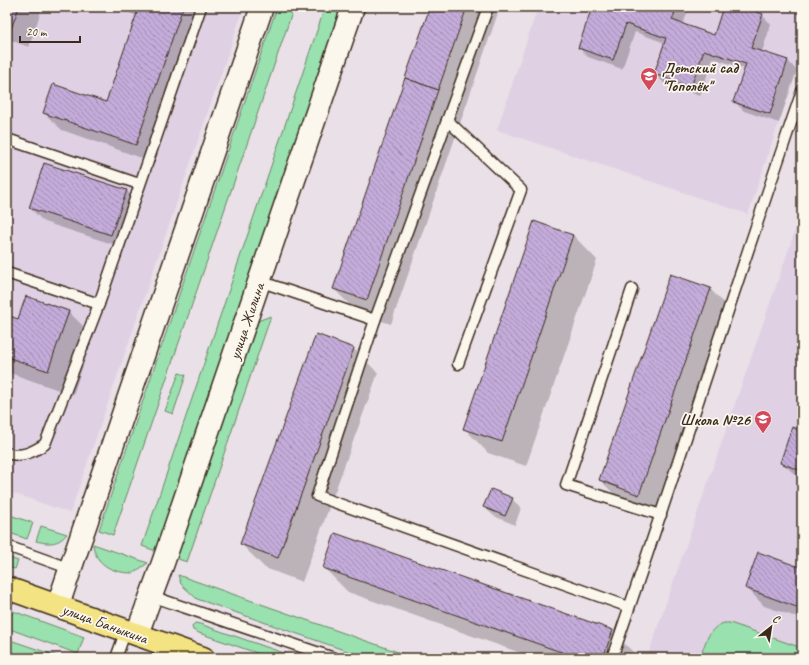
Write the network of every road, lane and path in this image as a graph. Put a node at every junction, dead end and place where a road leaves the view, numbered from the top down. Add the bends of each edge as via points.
1 (201, 7) edge
2 (262, 7) edge
3 (353, 7) edge
4 (488, 7) edge
5 (802, 91) edge
6 (447, 120) junction
7 (7, 139) edge
8 (139, 184) junction
9 (7, 273) edge
10 (259, 281) junction
11 (632, 289) dead end
12 (99, 304) junction
13 (375, 320) junction
14 (458, 364) dead end
15 (7, 453) edge
16 (661, 515) junction
17 (7, 546) edge
18 (71, 569) junction
19 (7, 588) edge
20 (151, 596) junction
21 (58, 606) junction
22 (629, 606) junction
23 (132, 632) junction
24 (160, 651) edge
25 (116, 658) edge
26 (203, 658) edge
27 (334, 658) edge
28 (612, 658) edge

1 - 8 lane
2 - 18 main road
3 - 10 main road, улица Жилина
4 - 6 lane
5 - 16 lane
6 - 13 lane
6 - 14 lane via 521,190
7 - 8 lane
8 - 12 lane
9 - 12 lane
10 - 13 lane
10 - 20 main road, улица Жилина
11 - 16 lane via 566,485
12 - 15 lane via 45,444 30,453
13 - 22 lane via 318,496
16 - 22 lane
17 - 18 lane
18 - 21 main road
19 - 21 main road, улица Баныкина
20 - 23 main road, улица Жилина
20 - 27 lane
21 - 23 main road, улица Баныкина
22 - 28 lane
23 - 24 main road, улица Баныкина
23 - 25 lane
24 - 26 main road, улица Баныкина

